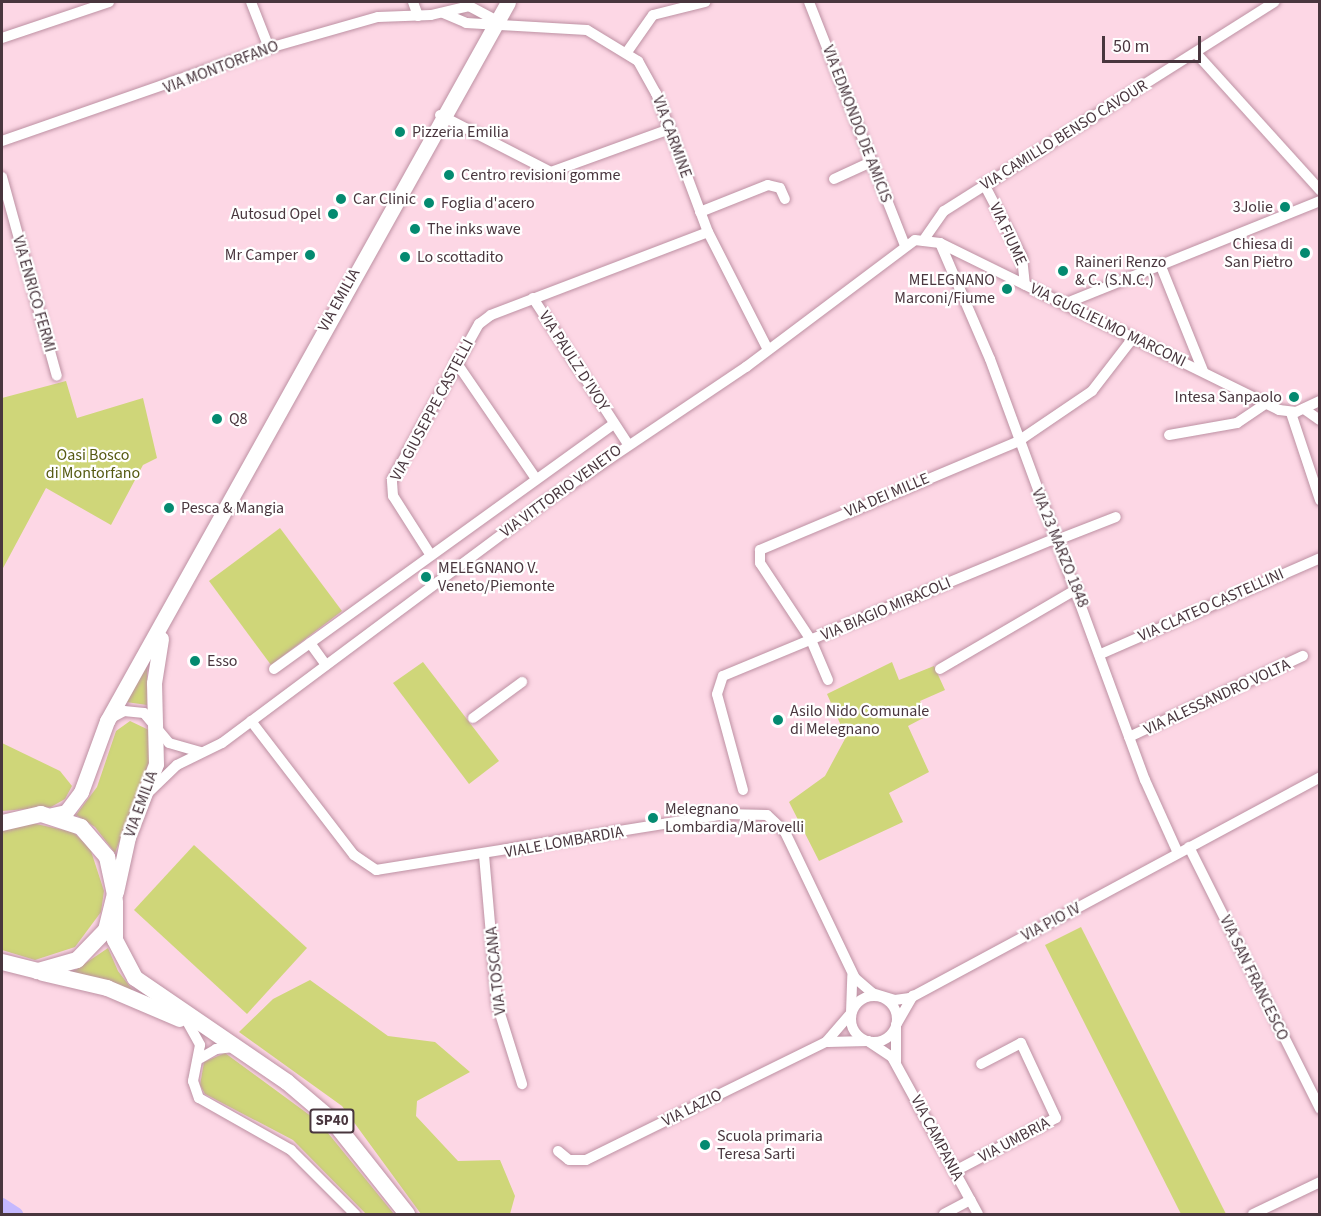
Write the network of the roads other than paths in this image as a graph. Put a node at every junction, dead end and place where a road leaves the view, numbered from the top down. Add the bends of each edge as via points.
1 (108, 2) edge
2 (251, 2) edge
3 (413, 2) edge
4 (440, 2) edge
5 (508, 2) edge
6 (705, 2) edge
7 (809, 2) edge
8 (1274, 2) edge
9 (468, 4) edge
10 (440, 14) junction
11 (418, 16) junction
12 (497, 21) junction
13 (2, 38) edge
14 (269, 48) junction
15 (627, 52) junction
16 (1196, 53) junction
17 (440, 115) junction
18 (670, 129) junction
19 (2, 141) edge
20 (871, 162) junction
21 (2, 177) edge
22 (834, 179) dead end
23 (984, 184) junction
24 (1320, 190) edge
25 (785, 199) dead end
26 (1320, 201) edge
27 (700, 212) junction
28 (708, 232) junction
29 (925, 238) junction
30 (940, 243) junction
31 (905, 246) junction
32 (1160, 264) junction
33 (1025, 285) junction
34 (533, 298) junction
35 (1064, 304) junction
36 (1133, 338) junction
37 (768, 350) junction
38 (456, 362) junction
39 (1203, 371) junction
40 (57, 376) dead end
41 (1320, 400) edge
42 (1267, 404) junction
43 (1304, 409) junction
44 (1291, 412) junction
45 (1320, 420) edge
46 (614, 424) junction
47 (1169, 435) dead end
48 (1017, 442) junction
49 (627, 443) junction
50 (536, 479) junction
51 (1320, 500) edge
52 (1116, 516) dead end
53 (1056, 539) junction
54 (430, 554) junction
55 (1320, 558) edge
56 (1077, 589) junction
57 (177, 602) junction
58 (811, 640) junction
59 (310, 643) junction
60 (1102, 653) junction
61 (1303, 656) dead end
62 (326, 665) junction
63 (274, 669) dead end
64 (940, 669) dead end
65 (828, 680) dead end
66 (522, 682) dead end
67 (473, 718) dead end
68 (107, 721) junction
69 (251, 721) junction
70 (159, 729) junction
71 (1130, 737) junction
72 (201, 752) junction
73 (1320, 777) edge
74 (743, 790) dead end
75 (147, 795) junction
76 (52, 815) junction
77 (6, 820) edge
78 (1189, 847) junction
79 (1179, 853) junction
80 (484, 855) junction
81 (115, 901) junction
82 (2, 962) edge
83 (25, 970) junction
84 (852, 972) junction
85 (880, 996) junction
86 (913, 996) junction
87 (851, 1013) junction
88 (188, 1023) junction
89 (896, 1025) junction
90 (209, 1030) junction
91 (868, 1041) junction
92 (826, 1042) junction
93 (237, 1047) junction
94 (199, 1059) junction
95 (897, 1062) junction
96 (981, 1064) dead end
97 (522, 1084) dead end
98 (1320, 1109) edge
99 (558, 1151) dead end
100 (955, 1171) junction
101 (1320, 1182) edge
102 (970, 1200) junction
103 (355, 1215) edge
104 (407, 1215) edge
105 (944, 1215) edge
106 (978, 1215) edge
107 (1253, 1215) edge

1 - 13 street
2 - 14 street
3 - 11 street
4 - 10 street
5 - 12 street, VIA EMILIA
6 - 15 street via 653,15
7 - 20 street, VIA EDMONDO DE AMICIS
8 - 16 street, VIA CAMILLO BENSO CAVOUR
9 - 10 street, VIA MONTORFANO
9 - 12 street
10 - 11 street, VIA MONTORFANO
10 - 12 street via 466,23
11 - 14 street, VIA MONTORFANO via 378,17
12 - 15 street, VIA CARMINE via 587,30
12 - 17 street, VIA EMILIA
14 - 19 street, VIA MONTORFANO
15 - 18 street, VIA CARMINE via 648,75
16 - 23 street, VIA CAMILLO BENSO CAVOUR
16 - 24 street
17 - 18 street via 550,172
17 - 57 street, VIA EMILIA
18 - 27 street, VIA CARMINE
20 - 22 street
20 - 31 street, VIA EDMONDO DE AMICIS
21 - 40 street, VIA ENRICO FERMI
23 - 29 street, VIA CAMILLO BENSO CAVOUR via 935,218
23 - 33 street, VIA FIUME via 1022,257
25 - 27 street via 780,188 768,184
26 - 32 street
27 - 28 street, VIA CARMINE
28 - 34 street, VIA GIUSEPPE CASTELLI
28 - 37 street, VIA CARMINE
29 - 30 street, VIA GUGLIELMO MARCONI
29 - 31 street, VIA VITTORIO VENETO
30 - 33 street, VIA GUGLIELMO MARCONI
30 - 48 street, VIA 23 MARZO 1848 via 994,369
31 - 37 street, VIA VITTORIO VENETO
32 - 35 street
32 - 39 street
33 - 35 street, VIA GUGLIELMO MARCONI
34 - 38 street, VIA GIUSEPPE CASTELLI via 483,320
34 - 46 street, VIA PAULZ D'IVOY
35 - 36 street, VIA GUGLIELMO MARCONI
36 - 39 street, VIA GUGLIELMO MARCONI
36 - 48 street, VIA DEI MILLE via 1082,400
37 - 49 street, VIA VITTORIO VENETO
38 - 50 street
38 - 54 street, VIA GIUSEPPE CASTELLI via 391,484 395,500
39 - 42 street, VIA GUGLIELMO MARCONI
41 - 43 street
42 - 44 street, VIA GUGLIELMO MARCONI
42 - 47 street via 1237,423
43 - 44 street
43 - 45 street
44 - 51 street
46 - 49 street, VIA PAULZ D'IVOY
46 - 50 street
48 - 53 street, VIA 23 MARZO 1848
48 - 58 street, VIA DEI MILLE via 759,552 760,563
49 - 62 street, VIA VITTORIO VENETO
50 - 54 street
52 - 53 street, VIA BIAGIO MIRACOLI
53 - 56 street, VIA 23 MARZO 1848
53 - 58 street, VIA BIAGIO MIRACOLI
54 - 59 street
55 - 60 street, VIA CLATEO CASTELLINI
56 - 60 street, VIA 23 MARZO 1848
56 - 64 street
57 - 68 street, VIA EMILIA
57 - 70 street, VIA EMILIA via 155,664
58 - 65 street
58 - 74 street, VIA BIAGIO MIRACOLI via 717,682
59 - 62 street
59 - 63 street
60 - 71 street, VIA 23 MARZO 1848
61 - 71 street, VIA ALESSANDRO VOLTA
62 - 69 street, VIA VITTORIO VENETO
66 - 67 street
68 - 70 street via 121,711 137,712
68 - 76 street, VIA EMILIA via 81,792 66,812
69 - 72 street, VIA VITTORIO VENETO
69 - 80 street, VIALE LOMBARDIA via 361,864 390,870
70 - 72 street via 172,745
70 - 75 street, VIA EMILIA
71 - 79 street, VIA 23 MARZO 1848
72 - 75 street, VIA VITTORIO VENETO via 165,775
73 - 78 street, VIA PIO IV
75 - 81 street, VIA EMILIA via 128,837
76 - 77 main road
76 - 81 main road via 78,825 100,845 112,870
78 - 79 street, VIA PIO IV
78 - 98 street, VIA SAN FRANCESCO
79 - 86 street, VIA PIO IV
80 - 84 street, VIALE LOMBARDIA via 726,814 763,814 785,832
80 - 97 street, VIA TOSCANA via 497,1004
81 - 83 main road via 107,928 85,955 59,968
81 - 90 main road, SP40 via 115,940 128,969
82 - 83 main road
83 - 88 main road, SP40 via 107,988
84 - 85 street, VIALE LOMBARDIA
84 - 87 street, VIALE LOMBARDIA
85 - 86 street, VIA PIO IV
85 - 87 street via 862,999
85 - 89 street via 895,1009
86 - 89 street
87 - 91 street via 854,1030
87 - 92 street, VIA LAZIO
88 - 90 main road, SP40
88 - 94 street via 198,1038
89 - 91 street via 886,1038
89 - 95 street, VIA CAMPANIA
90 - 93 main road, SP40
91 - 92 street, VIA LAZIO
91 - 95 street, VIA CAMPANIA
92 - 99 street, VIA LAZIO via 590,1158 569,1160
93 - 94 street via 216,1048
93 - 104 main road, SP40 via 333,1121
94 - 103 street via 193,1081 201,1100 291,1150
95 - 100 street, VIA CAMPANIA
96 - 100 street, VIA UMBRIA via 1021,1043 1056,1118
100 - 102 street, VIA CAMPANIA
101 - 107 street
102 - 105 street
102 - 106 street, VIA CAMPANIA

